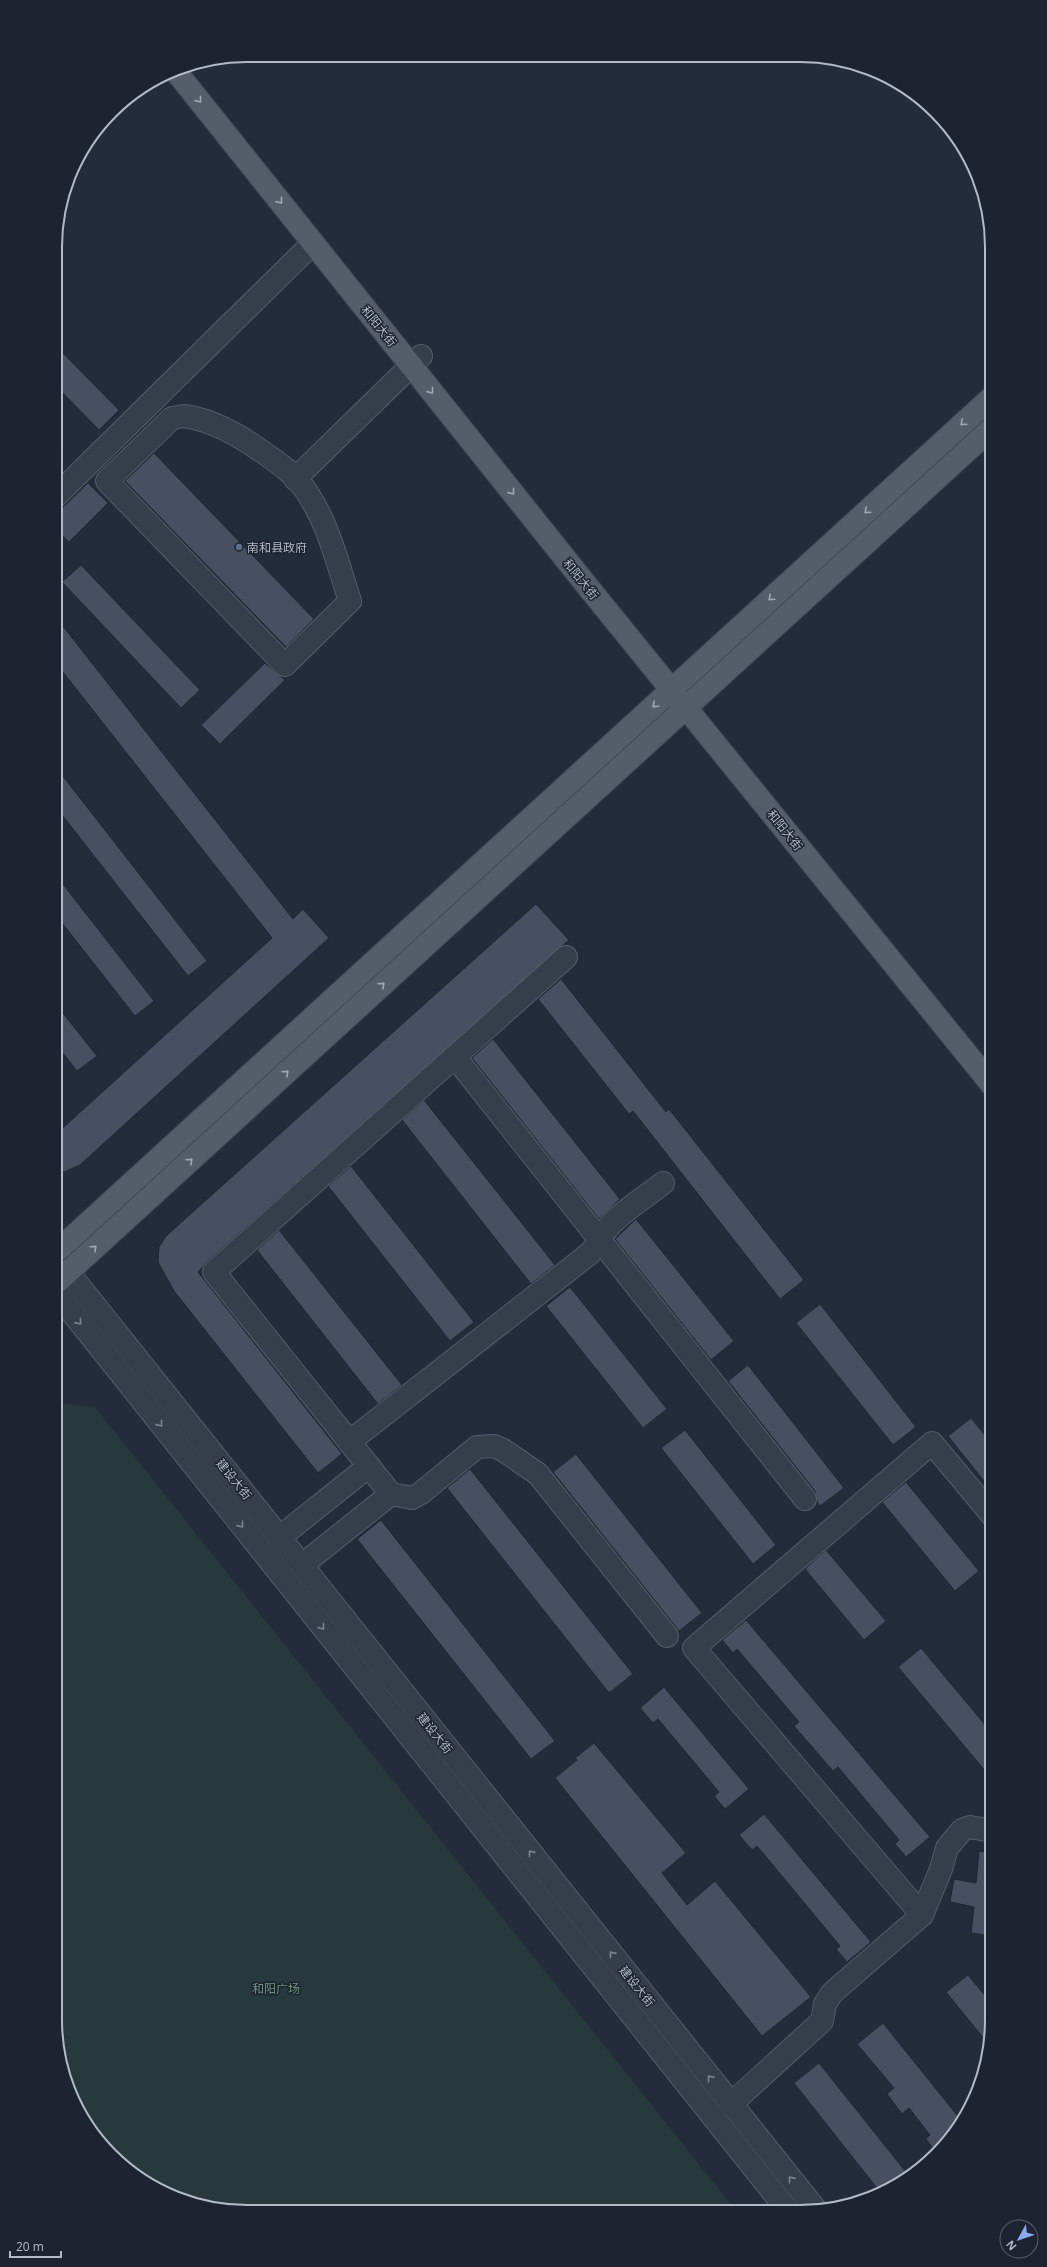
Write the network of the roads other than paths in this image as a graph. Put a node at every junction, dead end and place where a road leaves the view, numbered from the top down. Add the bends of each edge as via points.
1 (193, 70) edge
2 (179, 75) edge
3 (313, 244) junction
4 (416, 361) junction
5 (985, 403) edge
6 (985, 434) edge
7 (295, 478) junction
8 (62, 490) edge
9 (676, 685) junction
10 (691, 703) junction
11 (566, 957) dead end
12 (985, 1054) edge
13 (455, 1057) junction
14 (985, 1076) edge
15 (663, 1183) dead end
16 (600, 1241) junction
17 (62, 1248) edge
18 (62, 1278) edge
19 (62, 1300) edge
20 (349, 1442) junction
21 (369, 1466) junction
22 (391, 1494) junction
23 (805, 1499) dead end
24 (985, 1506) edge
25 (280, 1538) junction
26 (302, 1566) junction
27 (666, 1636) dead end
28 (985, 1830) edge
29 (922, 1915) junction
30 (731, 2104) junction
31 (783, 2205) edge
32 (812, 2205) edge

1 - 4 main road, 和阳大街
2 -> 3 main road, 和阳大街
3 - 4 main road, 和阳大街
3 - 8 street
4 - 7 street
4 - 9 main road, 和阳大街
5 -> 9 main road
6 - 10 main road
7 - 7 street via 280,464 241,438 200,418 184,416 172,418 107,481 285,665 350,601 323,521 308,494
9 - 10 main road, 和阳大街
9 -> 17 main road
10 - 12 main road, 和阳大街
10 - 14 main road, 和阳大街
18 -> 10 main road
11 - 13 street
13 - 16 street
13 - 20 street via 214,1272
15 - 16 street via 613,1222
16 - 20 street via 589,1254
16 - 23 street
18 - 25 street, 建设大街
19 -> 31 street, 建设大街
20 - 21 street
21 - 22 street
21 - 25 street
22 - 26 street
22 - 27 street via 412,1498 477,1447 494,1446 503,1450 538,1474
24 - 29 street via 932,1442 694,1648
25 - 26 street, 建设大街
30 -> 26 street, 建设大街
28 - 29 street via 970,1827 962,1830 954,1838 947,1848 941,1870
29 - 30 street via 832,1993 825,2004 822,2022
32 -> 30 street, 建设大街

